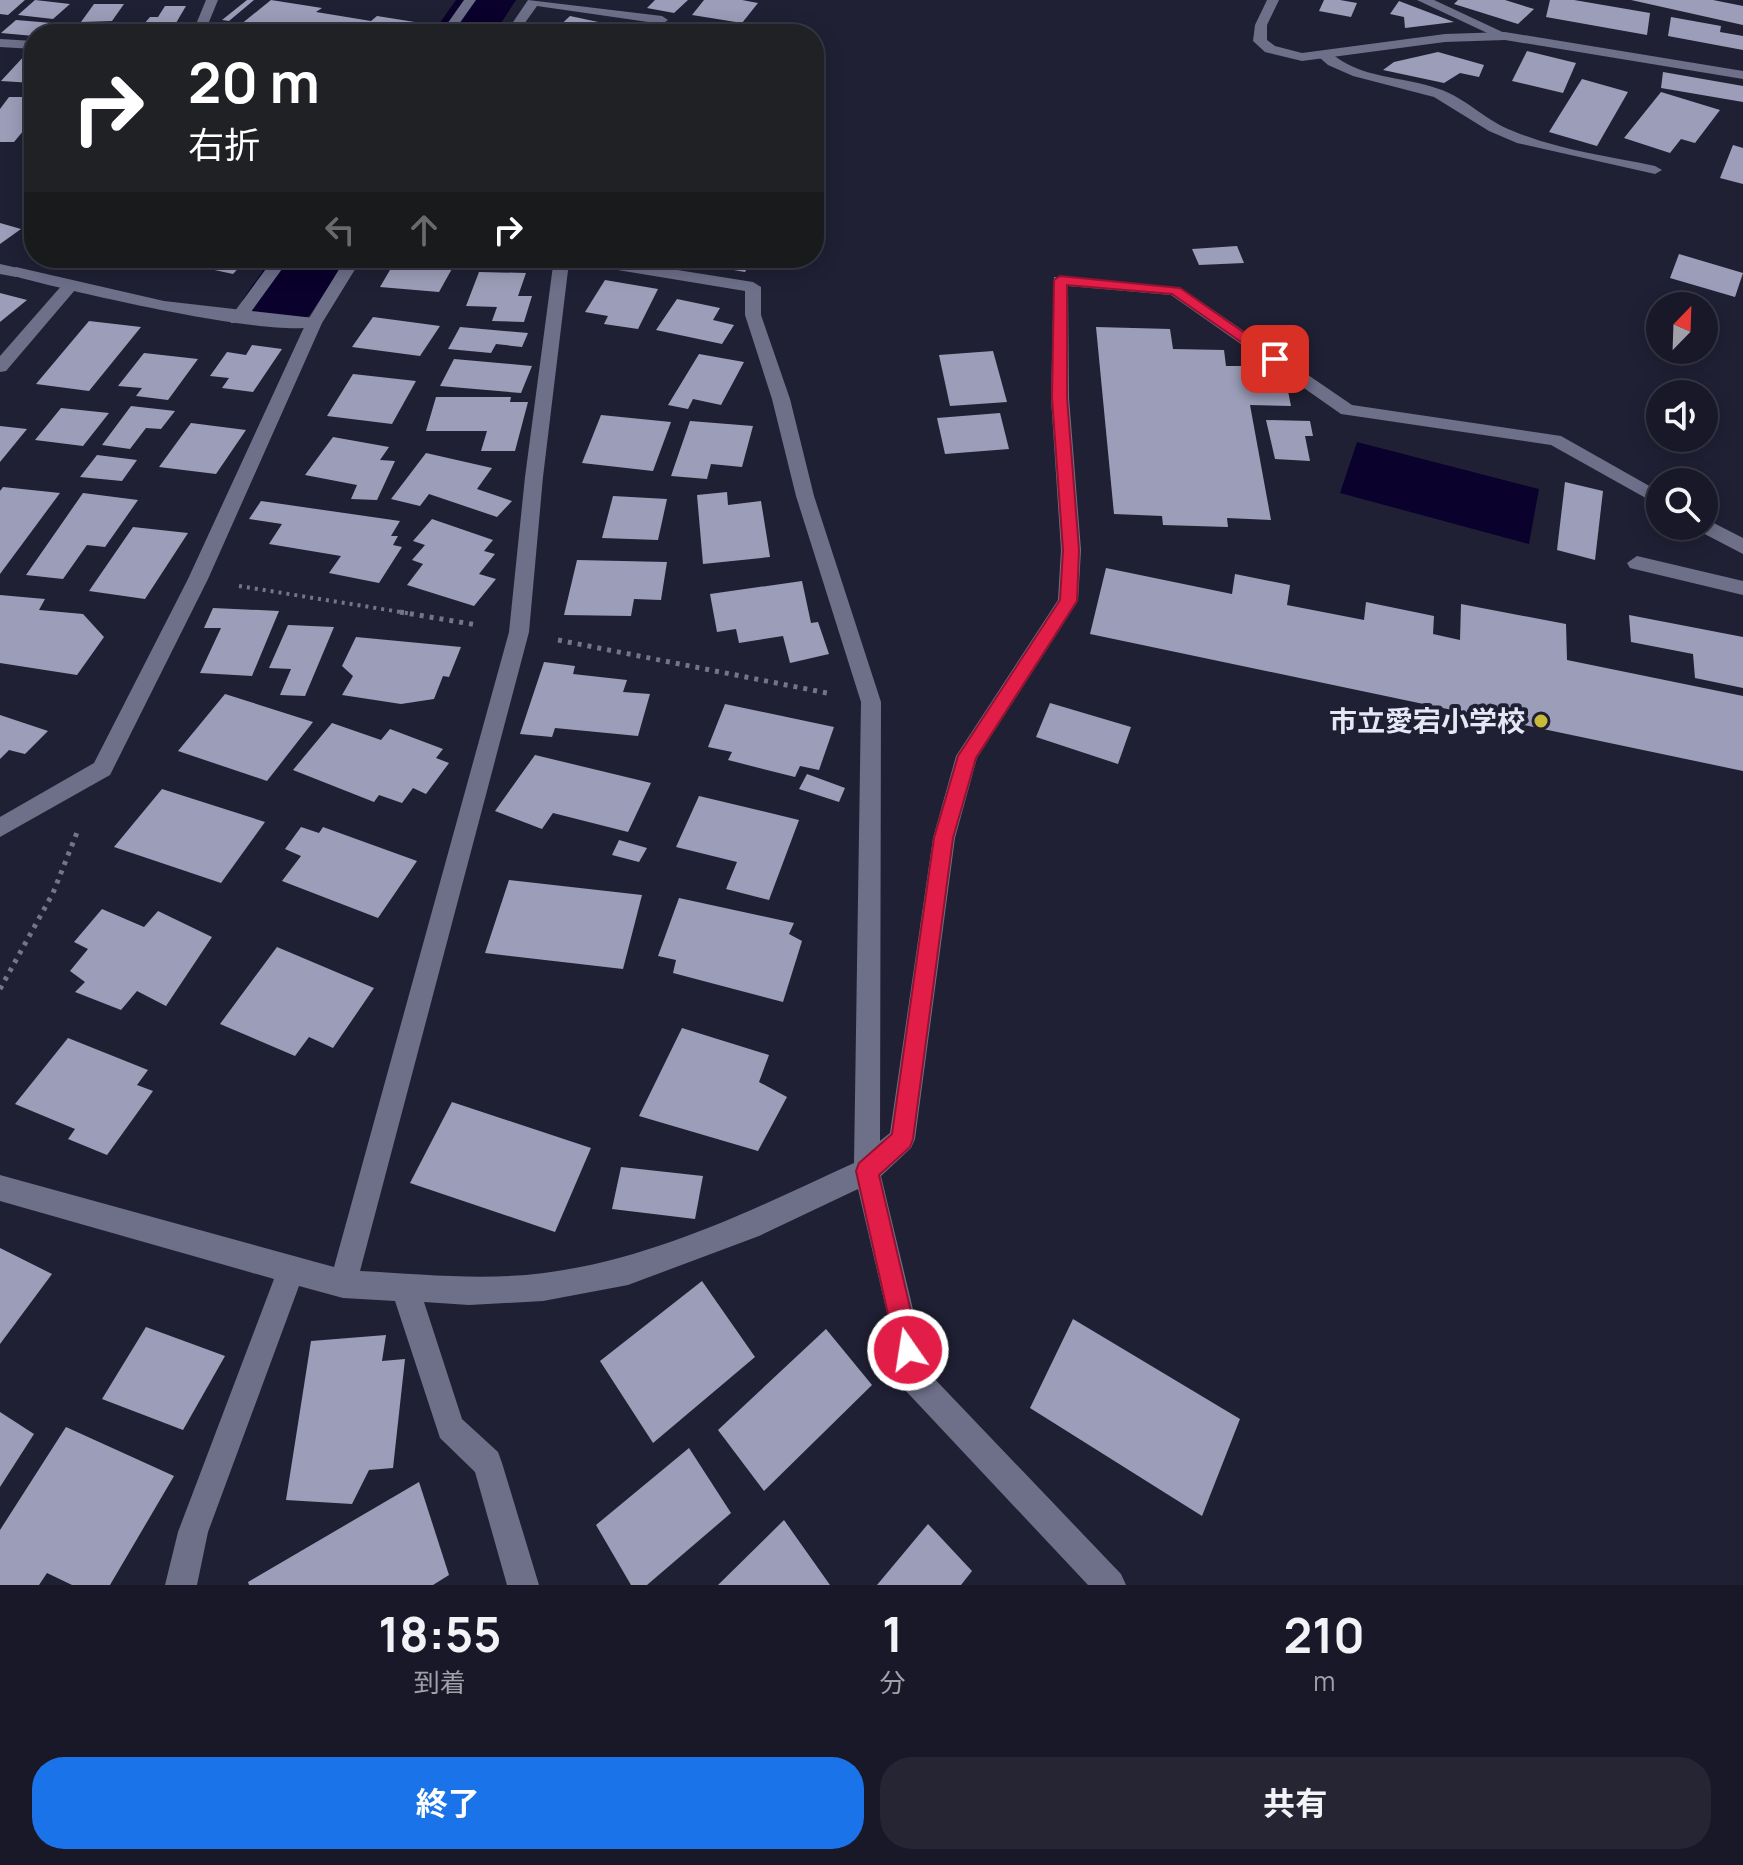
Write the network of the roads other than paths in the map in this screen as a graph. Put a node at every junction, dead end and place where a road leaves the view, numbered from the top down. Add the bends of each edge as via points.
1 (212, 0) edge
2 (470, 0) edge
3 (1273, 0) edge
4 (1423, 0) edge
5 (534, 1) edge
6 (662, 20) dead end
7 (202, 24) edge
8 (453, 24) edge
9 (518, 24) edge
10 (1505, 36) junction
11 (0, 43) edge
12 (24, 44) edge
13 (1325, 55) junction
14 (1743, 75) edge
15 (1655, 170) dead end
16 (275, 268) edge
17 (348, 268) edge
18 (561, 268) edge
19 (635, 268) edge
20 (8, 270) edge
21 (69, 287) junction
22 (237, 319) junction
23 (314, 323) junction
24 (0, 367) edge
25 (1646, 492) edge
26 (1718, 533) edge
27 (1743, 547) edge
28 (1637, 563) dead end
29 (1743, 588) edge
30 (0, 828) edge
31 (867, 1171) junction
32 (0, 1188) edge
33 (291, 1271) junction
34 (343, 1284) junction
35 (405, 1288) junction
36 (181, 1585) edge
37 (523, 1585) edge
38 (1110, 1585) edge

1 - 7 street
2 - 8 street
3 - 13 street via 1260,41 1302,57
4 - 10 street
5 - 6 street
5 - 9 street
10 - 13 street via 1445,38
10 - 14 street
11 - 12 street
13 - 15 street via 1370,75 1432,90 1502,132 1542,146
16 - 22 street
17 - 23 street
18 - 34 street via 519,632
19 - 31 street via 753,287 753,315 871,702
20 - 21 street
21 - 22 street via 151,307
21 - 24 street
22 - 23 street
23 - 30 street via 198,579 102,769
25 - 31 street via 1555,440 1347,410 1175,291 1060,280 1060,398 1071,550 1068,601 967,756 944,838 902,1139
26 - 27 street
28 - 29 street
31 - 35 street via 749,1226 628,1271 543,1287
31 - 38 street via 915,1380
32 - 33 street
33 - 34 street
33 - 36 street via 193,1532
34 - 35 street
35 - 37 street via 450,1428 487,1463

